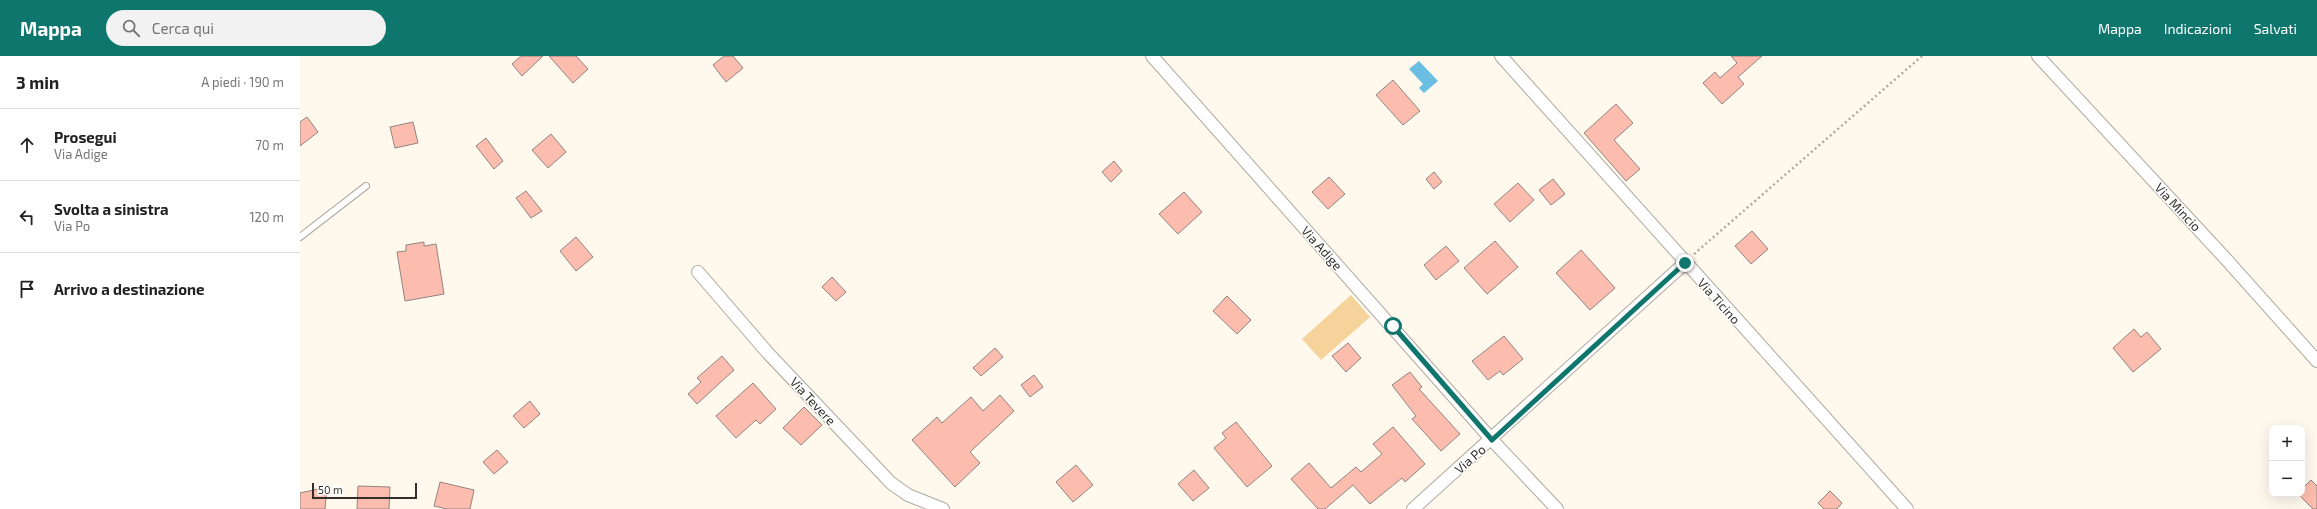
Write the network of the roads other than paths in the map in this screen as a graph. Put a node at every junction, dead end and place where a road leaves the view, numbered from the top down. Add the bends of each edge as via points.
1 (1152, 56) edge
2 (1501, 56) edge
3 (2038, 56) edge
4 (366, 186) dead end
5 (300, 237) edge
6 (1685, 263) junction
7 (698, 272) dead end
8 (2317, 361) edge
9 (1492, 440) junction
10 (943, 509) edge
11 (1413, 509) edge
12 (1557, 509) edge
13 (1907, 509) edge

1 - 9 street, Via Adige
2 - 6 street, Via Ticino
3 - 8 street, Via Mincio
4 - 5 lane
6 - 9 street, Via Po
6 - 13 street, Via Ticino
7 - 10 street, Via Tevere via 767,352 891,483 908,495
9 - 11 street, Via Po
9 - 12 street, Via Adige

